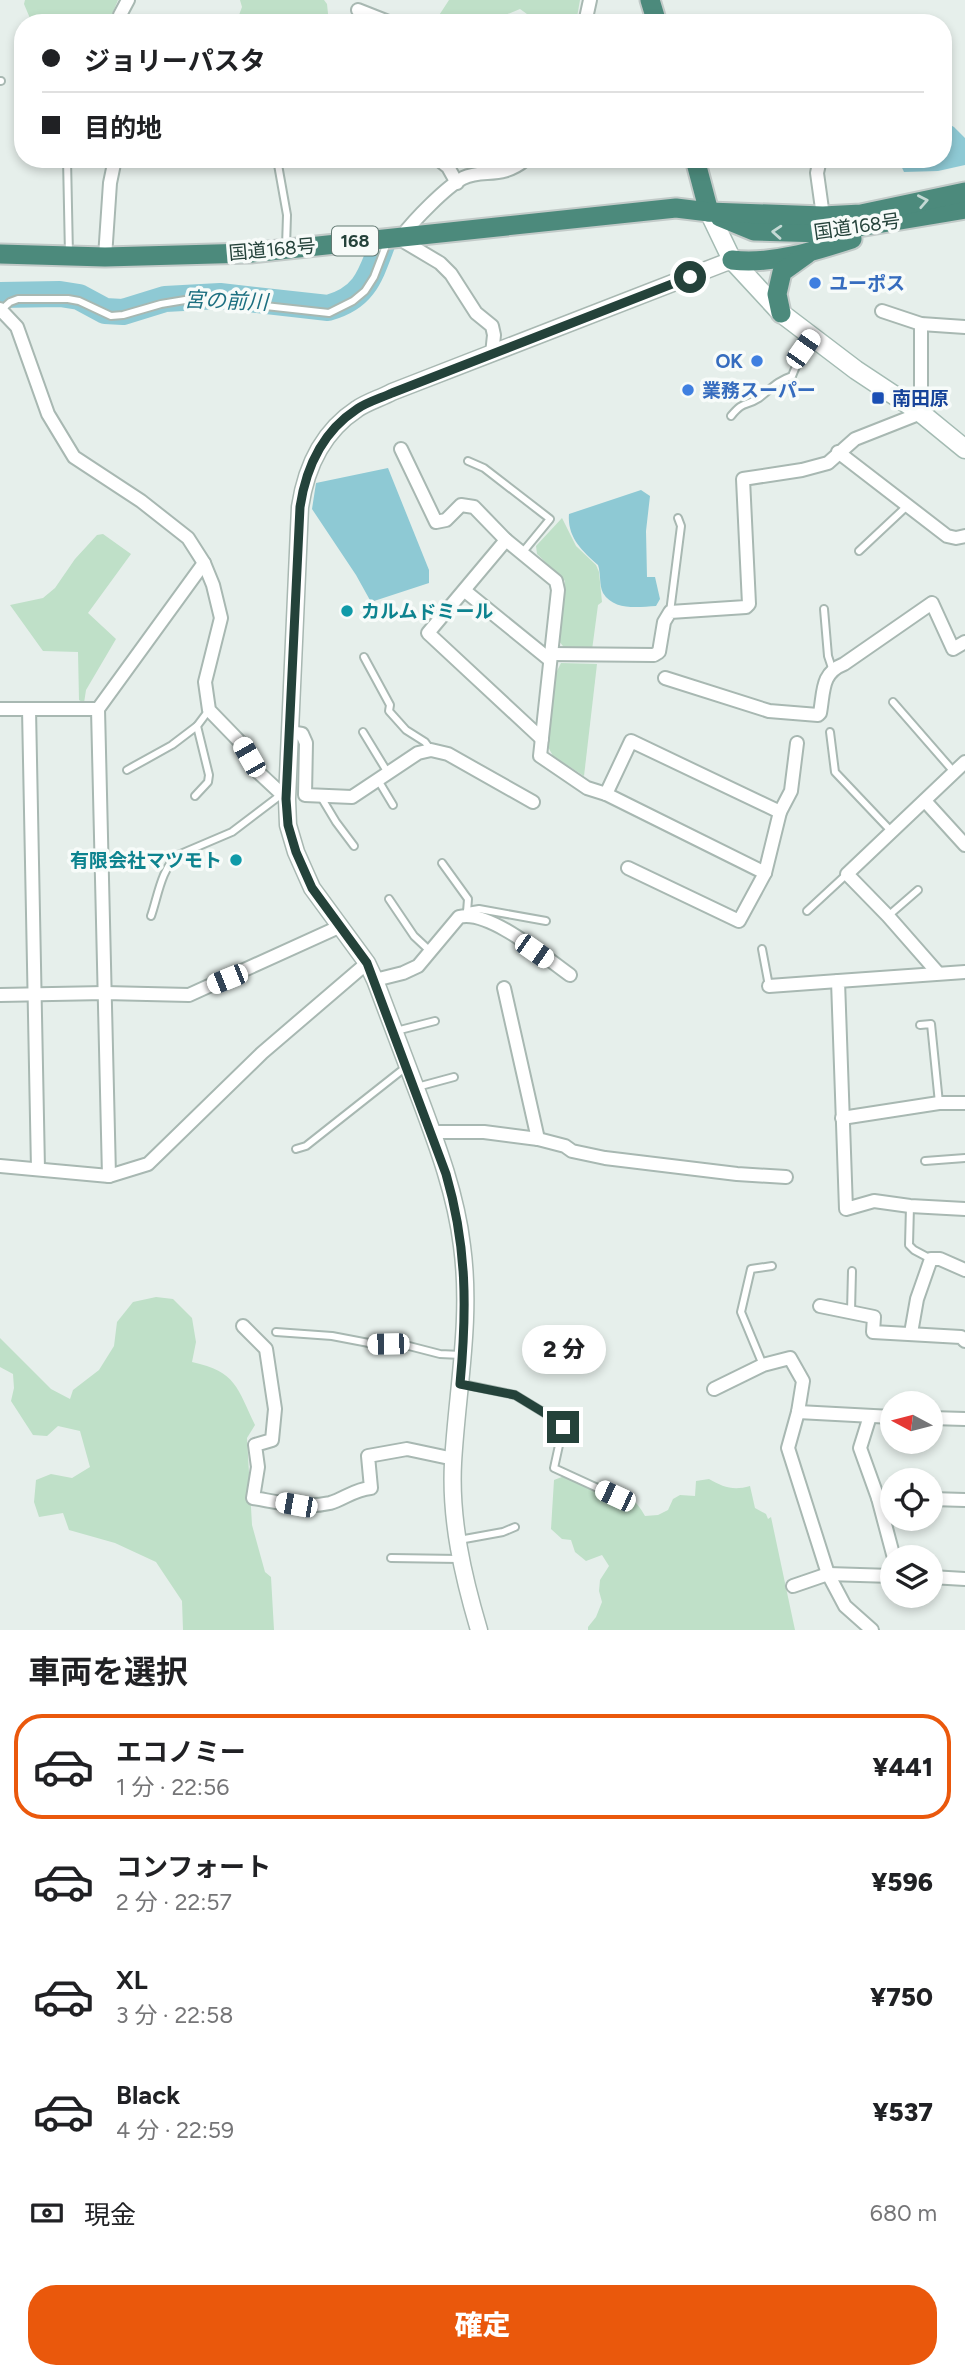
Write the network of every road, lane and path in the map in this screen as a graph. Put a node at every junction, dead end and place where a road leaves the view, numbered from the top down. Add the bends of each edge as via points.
1 (358, 10) dead end
2 (368, 14) edge
3 (67, 168) edge
4 (113, 168) edge
5 (279, 168) edge
6 (449, 168) edge
7 (511, 168) edge
8 (697, 168) edge
9 (818, 168) edge
10 (457, 183) junction
11 (965, 192) edge
12 (965, 209) edge
13 (709, 212) junction
14 (823, 216) junction
15 (909, 219) junction
16 (395, 237) junction
17 (286, 249) junction
18 (808, 253) junction
19 (0, 254) edge
20 (69, 257) junction
21 (105, 257) junction
22 (732, 260) junction
23 (0, 309) edge
24 (882, 312) dead end
25 (781, 313) junction
26 (921, 324) junction
27 (965, 327) edge
28 (812, 337) junction
29 (492, 354) junction
30 (920, 413) junction
31 (731, 416) dead end
32 (401, 449) dead end
33 (965, 449) edge
34 (838, 452) junction
35 (468, 461) dead end
36 (907, 506) junction
37 (678, 518) dead end
38 (965, 536) edge
39 (506, 540) junction
40 (859, 551) dead end
41 (522, 553) junction
42 (204, 563) junction
43 (465, 591) junction
44 (824, 609) dead end
45 (670, 612) junction
46 (963, 647) edge
47 (364, 657) dead end
48 (550, 657) junction
49 (832, 668) junction
50 (665, 678) dead end
51 (893, 702) dead end
52 (0, 709) edge
53 (29, 709) junction
54 (98, 709) junction
55 (209, 710) junction
56 (197, 726) junction
57 (290, 732) junction
58 (363, 732) dead end
59 (830, 732) dead end
60 (542, 739) junction
61 (797, 743) dead end
62 (431, 750) junction
63 (965, 762) edge
64 (127, 770) dead end
65 (954, 772) junction
66 (383, 776) junction
67 (606, 794) junction
68 (320, 795) junction
69 (195, 796) dead end
70 (284, 796) junction
71 (925, 801) junction
72 (533, 802) dead end
73 (393, 805) dead end
74 (780, 812) junction
75 (891, 831) junction
76 (965, 845) edge
77 (354, 846) dead end
78 (442, 863) dead end
79 (628, 868) dead end
80 (765, 873) junction
81 (847, 874) junction
82 (918, 890) dead end
83 (389, 899) dead end
84 (807, 911) dead end
85 (467, 913) junction
86 (151, 916) dead end
87 (888, 916) junction
88 (545, 921) dead end
89 (341, 926) junction
90 (762, 949) dead end
91 (430, 951) junction
92 (367, 963) junction
93 (965, 972) edge
94 (937, 973) junction
95 (570, 975) dead end
96 (375, 980) junction
97 (838, 981) junction
98 (769, 986) joint
99 (504, 988) dead end
100 (105, 993) junction
101 (34, 994) junction
102 (0, 995) edge
103 (435, 1021) dead end
104 (920, 1025) dead end
105 (394, 1032) junction
106 (407, 1066) junction
107 (454, 1077) dead end
108 (415, 1088) junction
109 (939, 1103) junction
110 (965, 1103) edge
111 (842, 1118) junction
112 (432, 1132) junction
113 (538, 1139) junction
114 (296, 1149) dead end
115 (965, 1158) edge
116 (925, 1161) dead end
117 (0, 1166) edge
118 (38, 1169) junction
119 (109, 1176) junction
120 (786, 1177) dead end
121 (910, 1206) junction
122 (965, 1209) edge
123 (931, 1259) junction
124 (772, 1266) dead end
125 (965, 1270) edge
126 (852, 1271) dead end
127 (820, 1306) dead end
128 (851, 1311) junction
129 (243, 1326) dead end
130 (276, 1332) dead end
131 (911, 1333) junction
132 (965, 1341) edge
133 (463, 1356) junction
134 (763, 1365) junction
135 (460, 1384) junction
136 (714, 1389) dead end
137 (798, 1412) junction
138 (870, 1416) junction
139 (880, 1416) edge
140 (943, 1418) edge
141 (965, 1419) edge
142 (454, 1459) junction
143 (615, 1496) dead end
144 (878, 1498) joint
145 (943, 1499) edge
146 (965, 1500) edge
147 (515, 1527) dead end
148 (457, 1540) junction
149 (891, 1545) edge
150 (391, 1558) dead end
151 (460, 1559) junction
152 (828, 1574) junction
153 (880, 1576) edge
154 (943, 1578) edge
155 (965, 1579) edge
156 (793, 1586) dead end
157 (479, 1630) edge
158 (872, 1630) edge

1 - 2 street
3 - 20 lane
4 - 21 street
5 - 17 lane via 287,215
6 - 10 street
7 - 10 street
8 - 13 highway
9 - 14 street
10 - 16 street
14 -> 11 highway, 国道168号 / 168 via 861,214
12 - 15 highway, 国道168号 / 168
13 - 14 highway, 国道168号 / 168
15 -> 13 highway, 国道168号 / 168 via 795,234 754,231
13 - 16 highway, 国道168号 / 168 via 676,208
13 - 22 main road
15 - 18 highway
16 - 17 highway, 国道168号 / 168
16 - 23 lane via 365,291 330,313 211,300 185,300 111,316 68,299 18,299
16 - 29 street via 451,274 475,313 492,326
17 - 21 highway, 国道168号 / 168
18 - 22 highway via 764,261
18 - 25 highway via 782,272 777,294
19 - 20 highway, 国道168号 / 168
20 - 21 highway, 国道168号 / 168
22 - 25 main road
22 - 29 street
23 - 42 street via 18,327 48,414 74,457 188,538
24 - 26 street
25 - 28 main road
26 - 27 street
26 - 30 street
28 - 30 main road
28 - 31 lane via 792,376 778,380
29 - 57 street via 357,409 335,428 310,463 300,507
30 - 33 main road
30 - 34 street via 855,439
32 - 39 street via 436,522 446,520 461,505 474,507
34 - 36 street
34 - 45 street via 828,463 743,479 746,607
35 - 41 lane via 484,468 550,519
36 - 38 street via 947,536
36 - 40 lane
37 - 45 lane via 681,526
39 - 41 street
39 - 43 street
41 - 48 street via 556,581
42 - 54 street
42 - 55 street via 221,618 205,682
43 - 48 street
43 - 60 street via 428,634
44 - 49 lane
45 - 48 street via 659,652 654,655
46 - 49 street via 953,649 932,603
47 - 62 lane via 389,711
48 - 60 street
49 - 50 street via 818,715 769,711
51 - 65 lane
52 - 53 street
53 - 54 street
53 - 101 street
54 - 100 street
55 - 56 lane
55 - 70 street via 241,743 257,771
56 - 64 lane
56 - 69 lane via 209,775
57 - 68 street via 302,734 306,743 305,795
57 - 70 street
58 - 66 lane
59 - 75 lane via 835,772
60 - 67 street via 540,755 587,788
61 - 74 street via 791,791
62 - 66 street via 418,753
62 - 72 street via 448,754
63 - 65 street
65 - 71 street
66 - 68 street via 352,797
66 - 73 lane
67 - 74 street via 631,741
67 - 80 street
68 - 77 lane
70 - 86 lane via 232,832 172,860
70 - 89 street via 296,852 312,888
71 - 75 street
71 - 76 street
74 - 80 street
75 - 81 street
78 - 85 lane via 468,899
79 - 80 street via 739,921
81 - 84 lane
81 - 87 street
82 - 87 lane
83 - 91 lane
85 - 88 lane via 480,909
85 - 91 street
85 - 95 street via 499,926
87 - 94 street
89 - 92 street
89 - 100 street via 189,995
90 - 98 lane
91 - 96 street via 403,973
92 - 96 street
92 - 119 street via 262,1052 148,1164
93 - 94 street
94 - 97 street
96 - 105 street
97 - 98 street
97 - 111 street
99 - 113 street
100 - 101 street
100 - 119 street
101 - 102 street
101 - 118 street
103 - 105 lane
104 - 109 lane via 931,1024
105 - 106 street
106 - 108 street
106 - 114 lane via 306,1146
107 - 108 lane
108 - 112 street
109 - 110 street
109 - 111 street
111 - 121 street via 846,1209 874,1201
112 - 113 street
112 - 133 street via 463,1246
113 - 120 street via 605,1158
115 - 116 lane
117 - 118 street
118 - 119 street
121 - 122 street
121 - 123 lane via 909,1245
123 - 125 street
123 - 131 street
124 - 134 lane via 751,1269 741,1312
126 - 128 lane
127 - 128 street
128 - 131 street via 874,1317 873,1332
129 - 142 street via 266,1349 275,1409 272,1440 255,1445 258,1467 253,1498 296,1505 328,1503 371,1488 368,1456 407,1449
130 - 133 lane
131 - 132 street
133 - 135 street
134 - 136 street
134 - 137 street via 790,1358 803,1381
135 - 142 street
135 - 143 lane via 515,1395 561,1423 554,1468
137 - 138 street
137 - 152 street via 788,1448
138 - 139 street
138 - 144 street via 860,1448
140 - 141 street
142 - 148 street
144 - 149 street
145 - 146 street
147 - 148 lane
148 - 151 street
150 - 151 lane
151 - 157 street
152 - 153 street
152 - 156 street
152 - 158 street via 845,1606
154 - 155 street

